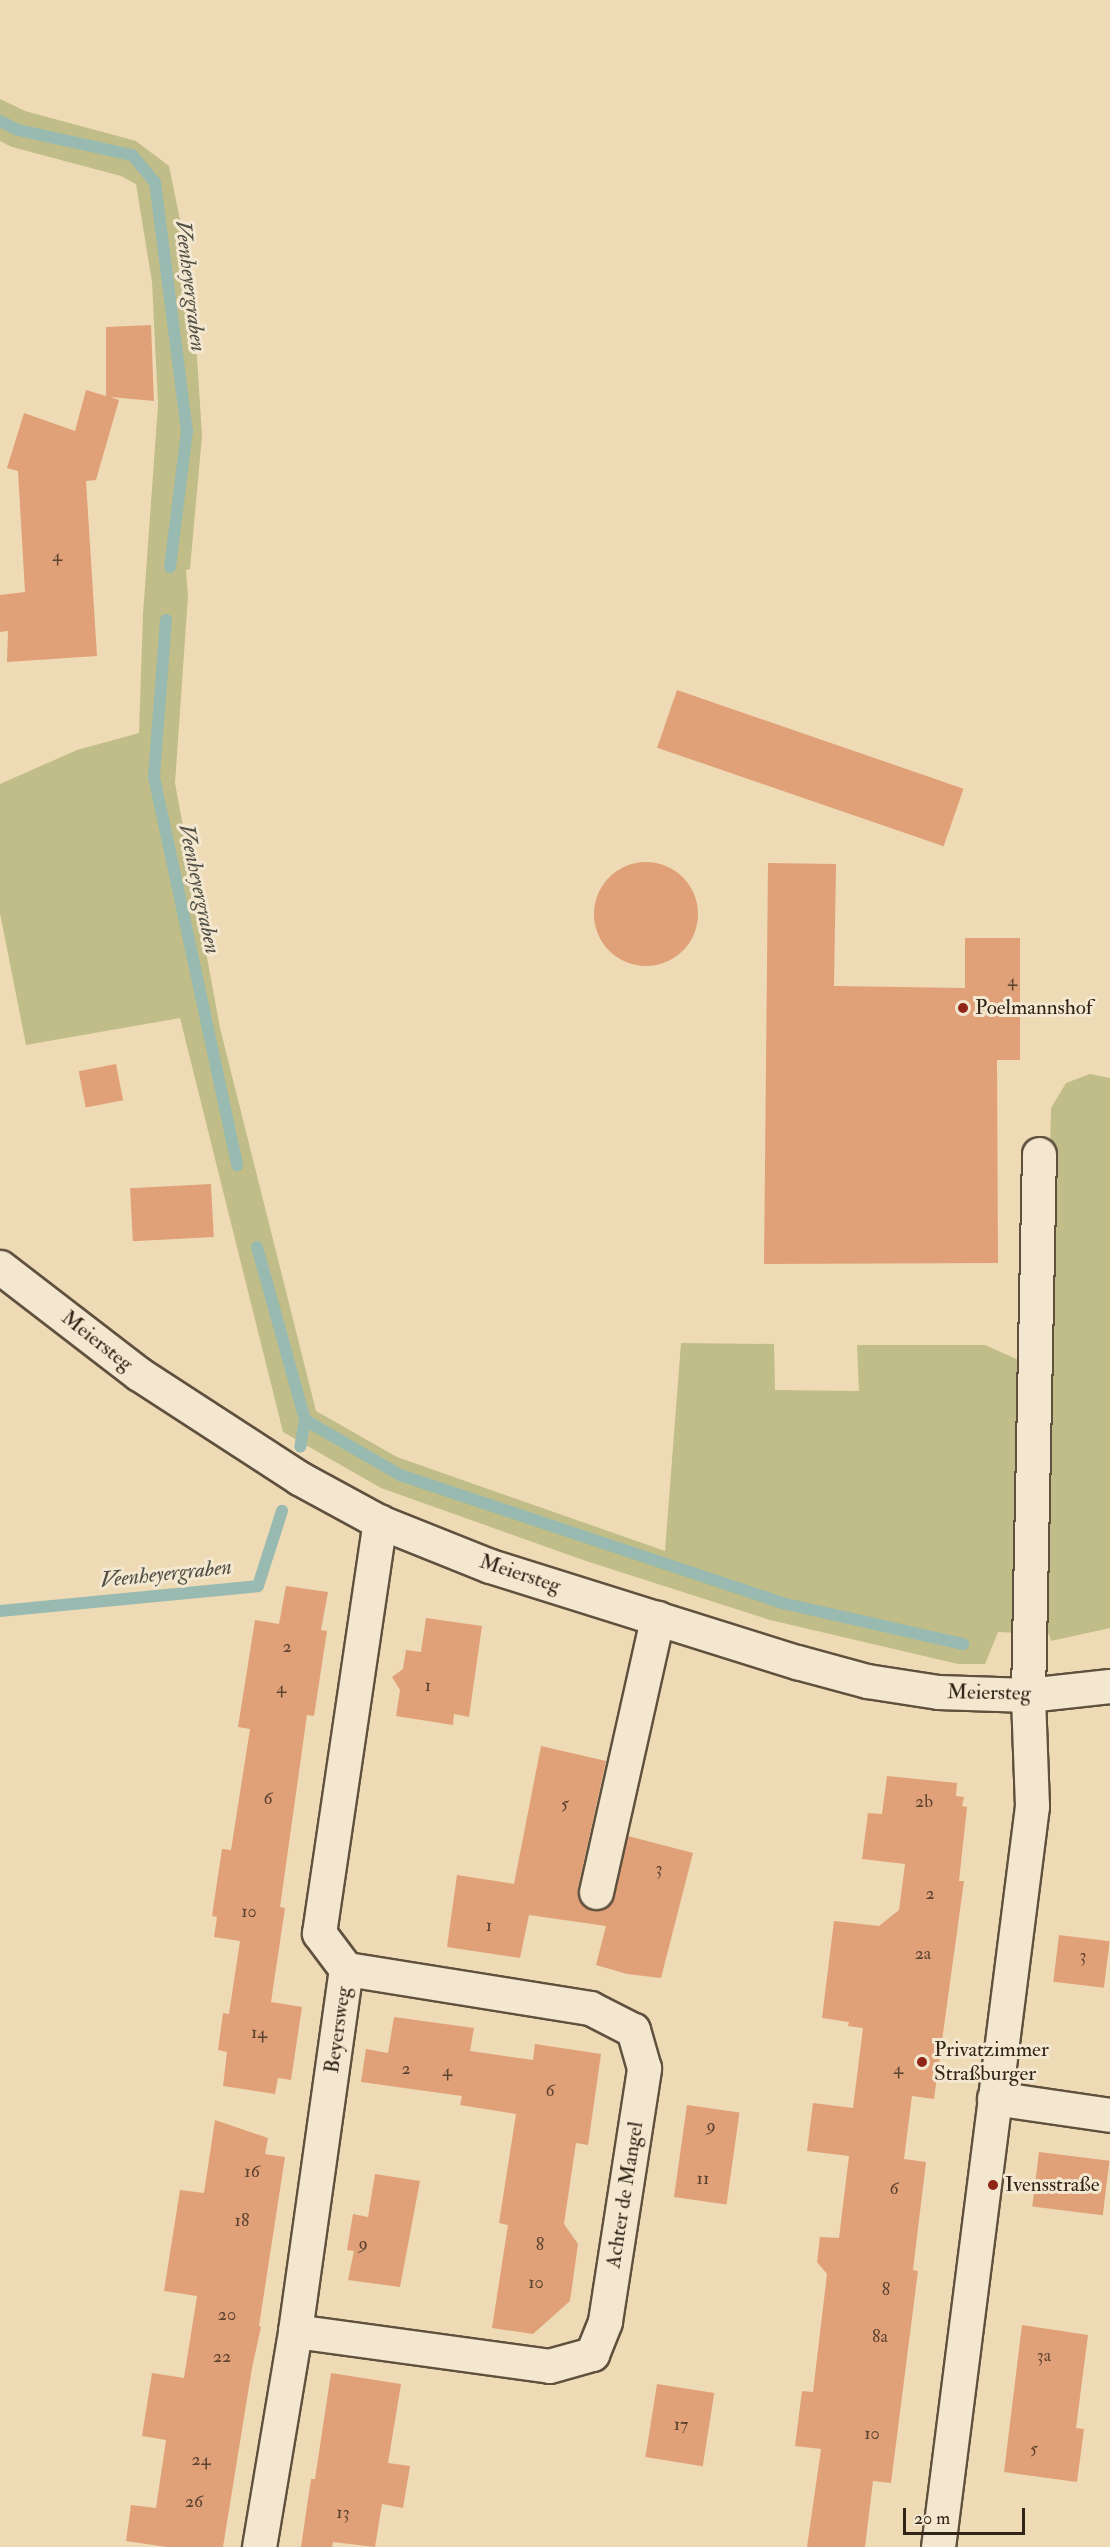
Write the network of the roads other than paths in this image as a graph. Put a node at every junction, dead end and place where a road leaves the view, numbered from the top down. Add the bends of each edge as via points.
1 (1039, 1154) dead end
2 (0, 1267) edge
3 (380, 1522) junction
4 (657, 1618) junction
5 (1110, 1686) edge
6 (1028, 1695) junction
7 (596, 1892) dead end
8 (346, 1969) junction
9 (994, 2098) junction
10 (1110, 2115) edge
11 (295, 2331) junction
12 (259, 2547) edge
13 (938, 2547) edge

1 - 6 street
2 - 3 street, Meiersteg via 200,1416 299,1478
3 - 4 street, Meiersteg via 490,1566
3 - 8 street, Beyersweg via 319,1933
4 - 6 street, Meiersteg via 867,1681 938,1692
4 - 7 street
5 - 6 street, Meiersteg
6 - 9 street via 1032,1806
8 - 11 street, Beyersweg
8 - 11 street, Achter de Mangel via 590,2008 633,2030 644,2068 605,2321 592,2354 549,2366
9 - 10 street
9 - 13 street
11 - 12 street, Beyersweg

